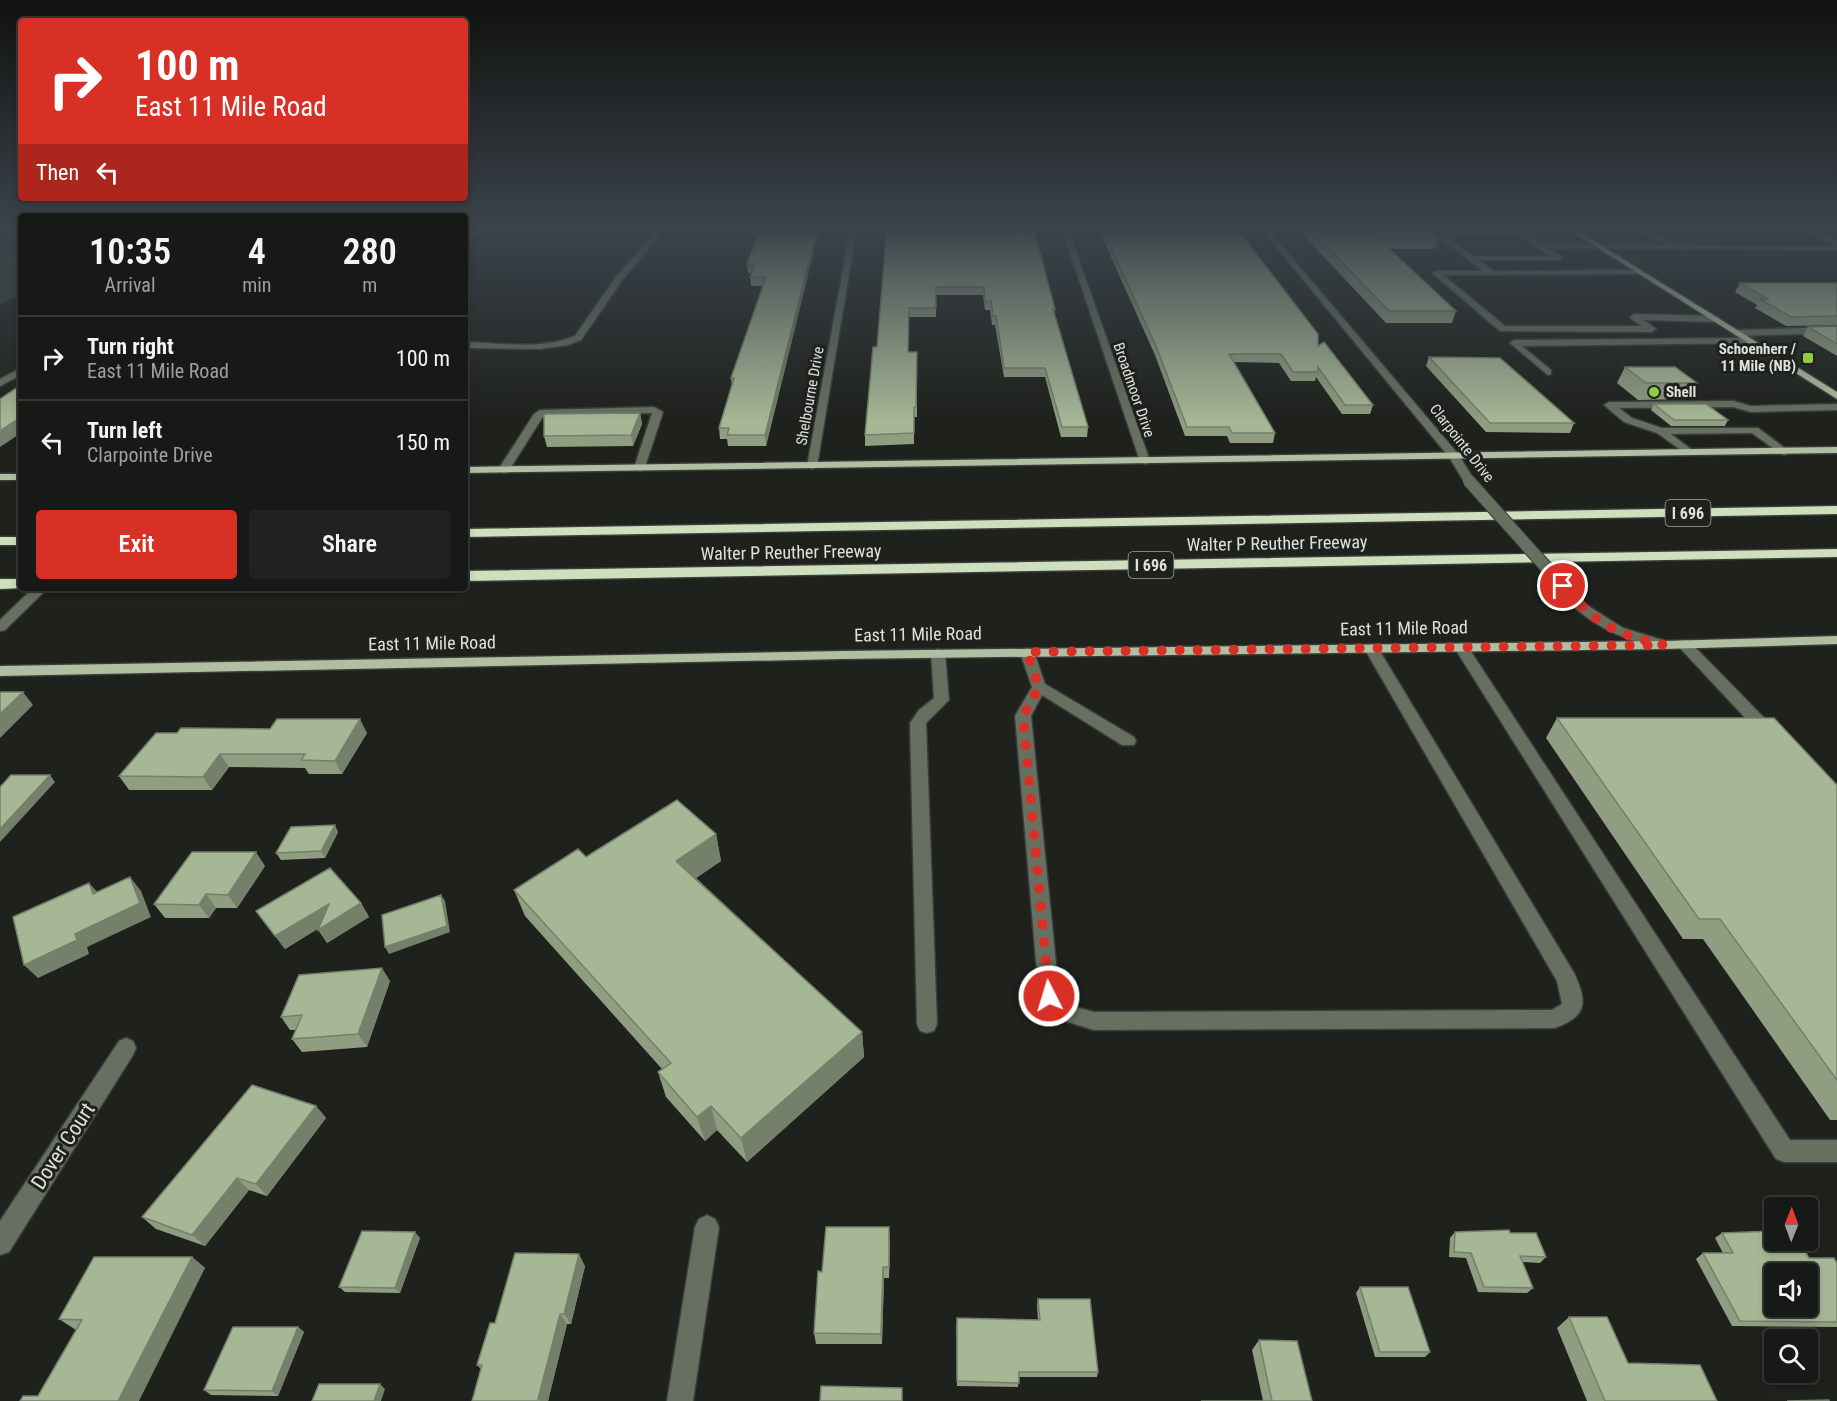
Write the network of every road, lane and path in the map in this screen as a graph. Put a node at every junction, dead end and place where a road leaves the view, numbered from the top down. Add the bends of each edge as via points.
1 (610, 291) edge
2 (843, 291) edge
3 (1087, 291) edge
4 (1317, 291) edge
5 (1458, 291) edge
6 (1672, 291) edge
7 (1716, 319) junction
8 (1837, 330) edge
9 (1737, 333) junction
10 (1750, 341) junction
11 (468, 345) edge
12 (1548, 372) dead end
13 (18, 373) edge
14 (0, 383) edge
15 (1837, 396) edge
16 (1837, 406) edge
17 (1751, 410) junction
18 (1754, 430) junction
19 (1661, 431) junction
20 (1837, 450) edge
21 (1688, 452) junction
22 (1785, 452) junction
23 (1454, 456) junction
24 (1145, 461) junction
25 (812, 466) junction
26 (640, 468) junction
27 (468, 470) edge
28 (504, 470) junction
29 (0, 477) edge
30 (18, 477) edge
31 (1837, 510) edge
32 (468, 533) edge
33 (0, 541) edge
34 (18, 541) edge
35 (1837, 553) edge
36 (468, 576) edge
37 (0, 584) edge
38 (18, 584) edge
39 (38, 591) edge
40 (0, 627) edge
41 (1837, 640) edge
42 (1684, 644) junction
43 (1664, 645) junction
44 (1461, 647) junction
45 (1371, 648) junction
46 (1027, 652) junction
47 (938, 653) junction
48 (0, 671) edge
49 (1039, 687) junction
50 (1128, 741) dead end
51 (1780, 745) edge
52 (927, 1024) dead end
53 (126, 1048) dead end
54 (1837, 1150) edge
55 (706, 1227) dead end
56 (0, 1243) edge
57 (680, 1401) edge

1 - 11 street via 582,334 569,343
2 - 25 street, Shelbourne Drive
3 - 24 street, Broadmoor Drive
4 - 23 street, Clarpointe Drive
5 - 7 street via 1503,329 1652,329 1634,317
6 - 7 main road
7 - 9 main road
8 - 9 street
9 - 10 main road
10 - 12 street via 1514,343
10 - 15 main road
13 - 14 street
16 - 17 street
17 - 18 street via 1764,422 1763,427
17 - 19 street via 1733,404 1609,405 1628,420
18 - 19 street
18 - 22 street
19 - 21 street
20 - 22 main road
21 - 22 main road
21 - 23 main road
23 - 24 main road
23 - 43 street, Clarpointe Drive, bridge via 1469,481 1597,621 1630,637
24 - 25 main road
25 - 26 main road
26 - 28 main road
26 - 28 street via 658,412 654,410 544,412
27 - 28 main road
29 - 30 main road
31 - 32 highway, Walter P Reuther Freeway / I 696
33 - 34 highway
35 - 36 highway, Walter P Reuther Freeway / I 696
37 - 38 highway
39 - 40 street
41 - 42 main road, East 11 Mile Road
42 - 43 main road, East 11 Mile Road
42 - 51 street
43 - 44 main road, East 11 Mile Road
44 - 45 main road, East 11 Mile Road
44 - 54 street via 1784,1151
45 - 46 main road, East 11 Mile Road
45 - 49 street via 1567,979 1573,1008 1556,1019 1094,1021 1062,1012 1049,996 1023,716
46 - 47 main road, East 11 Mile Road
46 - 49 street
47 - 48 main road, East 11 Mile Road
47 - 52 street via 942,700 918,723
49 - 50 street
53 - 56 street, Dover Court
55 - 57 street

